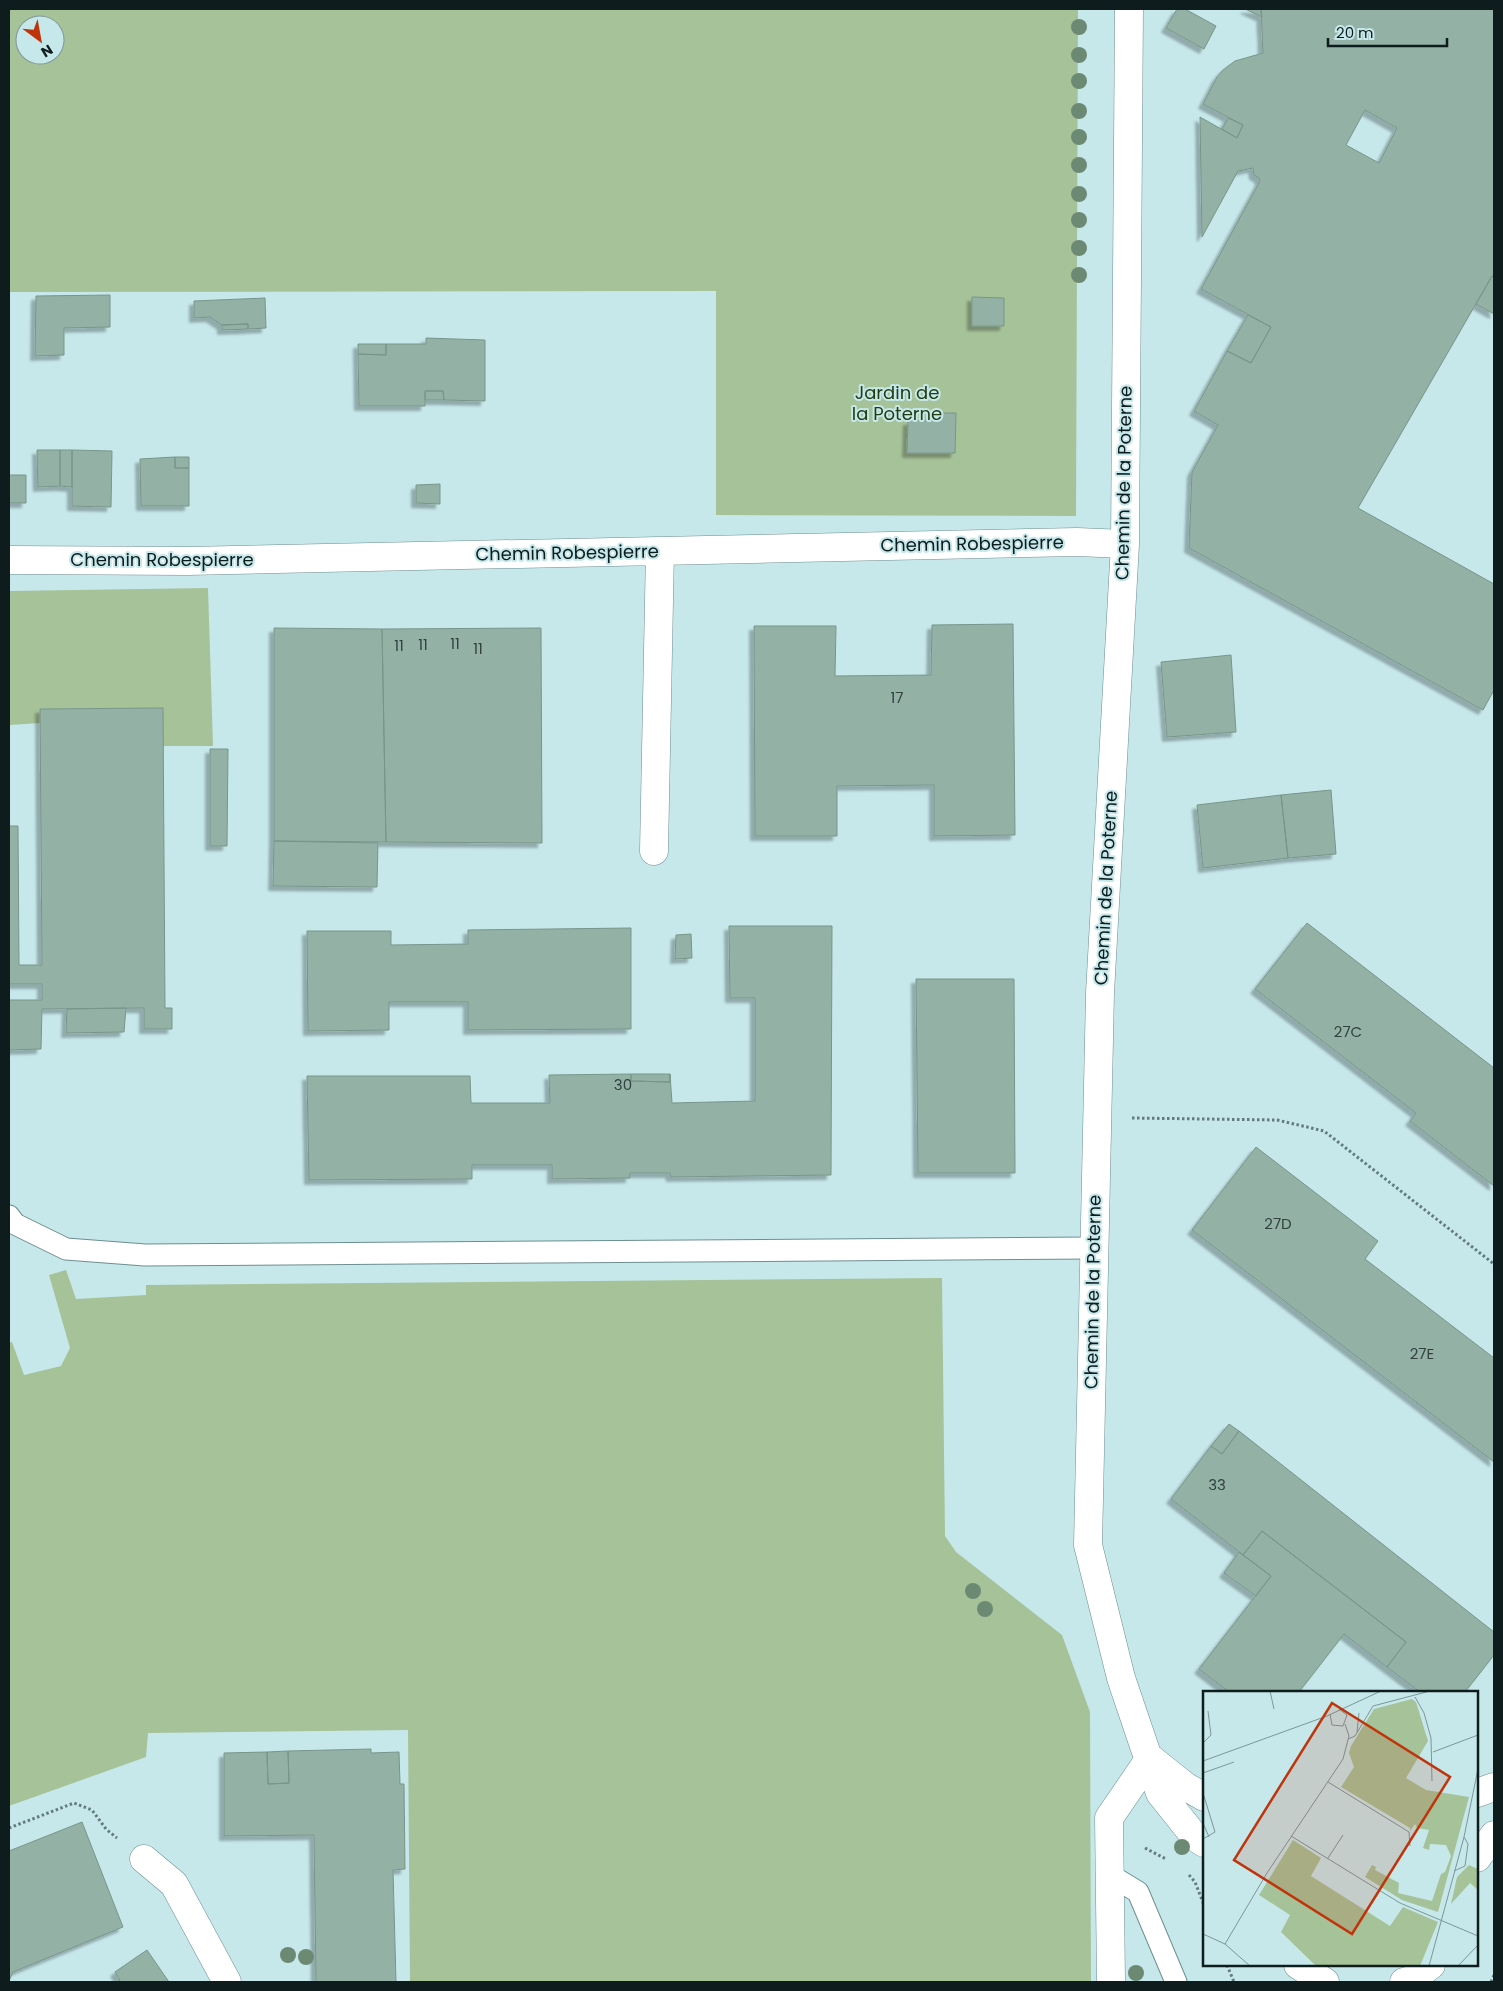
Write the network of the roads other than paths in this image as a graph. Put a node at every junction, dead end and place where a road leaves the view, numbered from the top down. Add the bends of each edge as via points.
1 (1129, 9) edge
2 (1125, 544) junction
3 (660, 551) junction
4 (9, 560) edge
5 (654, 851) dead end
6 (9, 1216) edge
7 (1094, 1248) junction
8 (1150, 1758) junction
9 (1494, 1787) edge
10 (1478, 1793) edge
11 (1203, 1796) edge
12 (1494, 1835) edge
13 (1203, 1842) edge
14 (1478, 1857) edge
15 (144, 1858) road end
16 (1110, 1876) junction
17 (1300, 1966) edge
18 (226, 1982) edge
19 (1111, 1982) edge
20 (1176, 1982) edge
21 (1325, 1982) edge

1 - 2 street, Chemin de la Poterne
2 - 3 street, Chemin Robespierre via 1078,542
2 - 7 street, Chemin de la Poterne via 1100,993
3 - 4 street, Chemin Robespierre via 188,561
3 - 5 street
6 - 7 lane via 15,1224 66,1249 145,1255
7 - 8 street, Chemin de la Poterne via 1088,1545 1121,1678
8 - 11 street
8 - 13 street, Chemin de la Poterne via 1160,1793 1195,1837
8 - 16 street via 1109,1818
9 - 10 street
12 - 14 street
15 - 18 street via 174,1884
16 - 19 street
16 - 20 lane via 1138,1892
17 - 21 street

